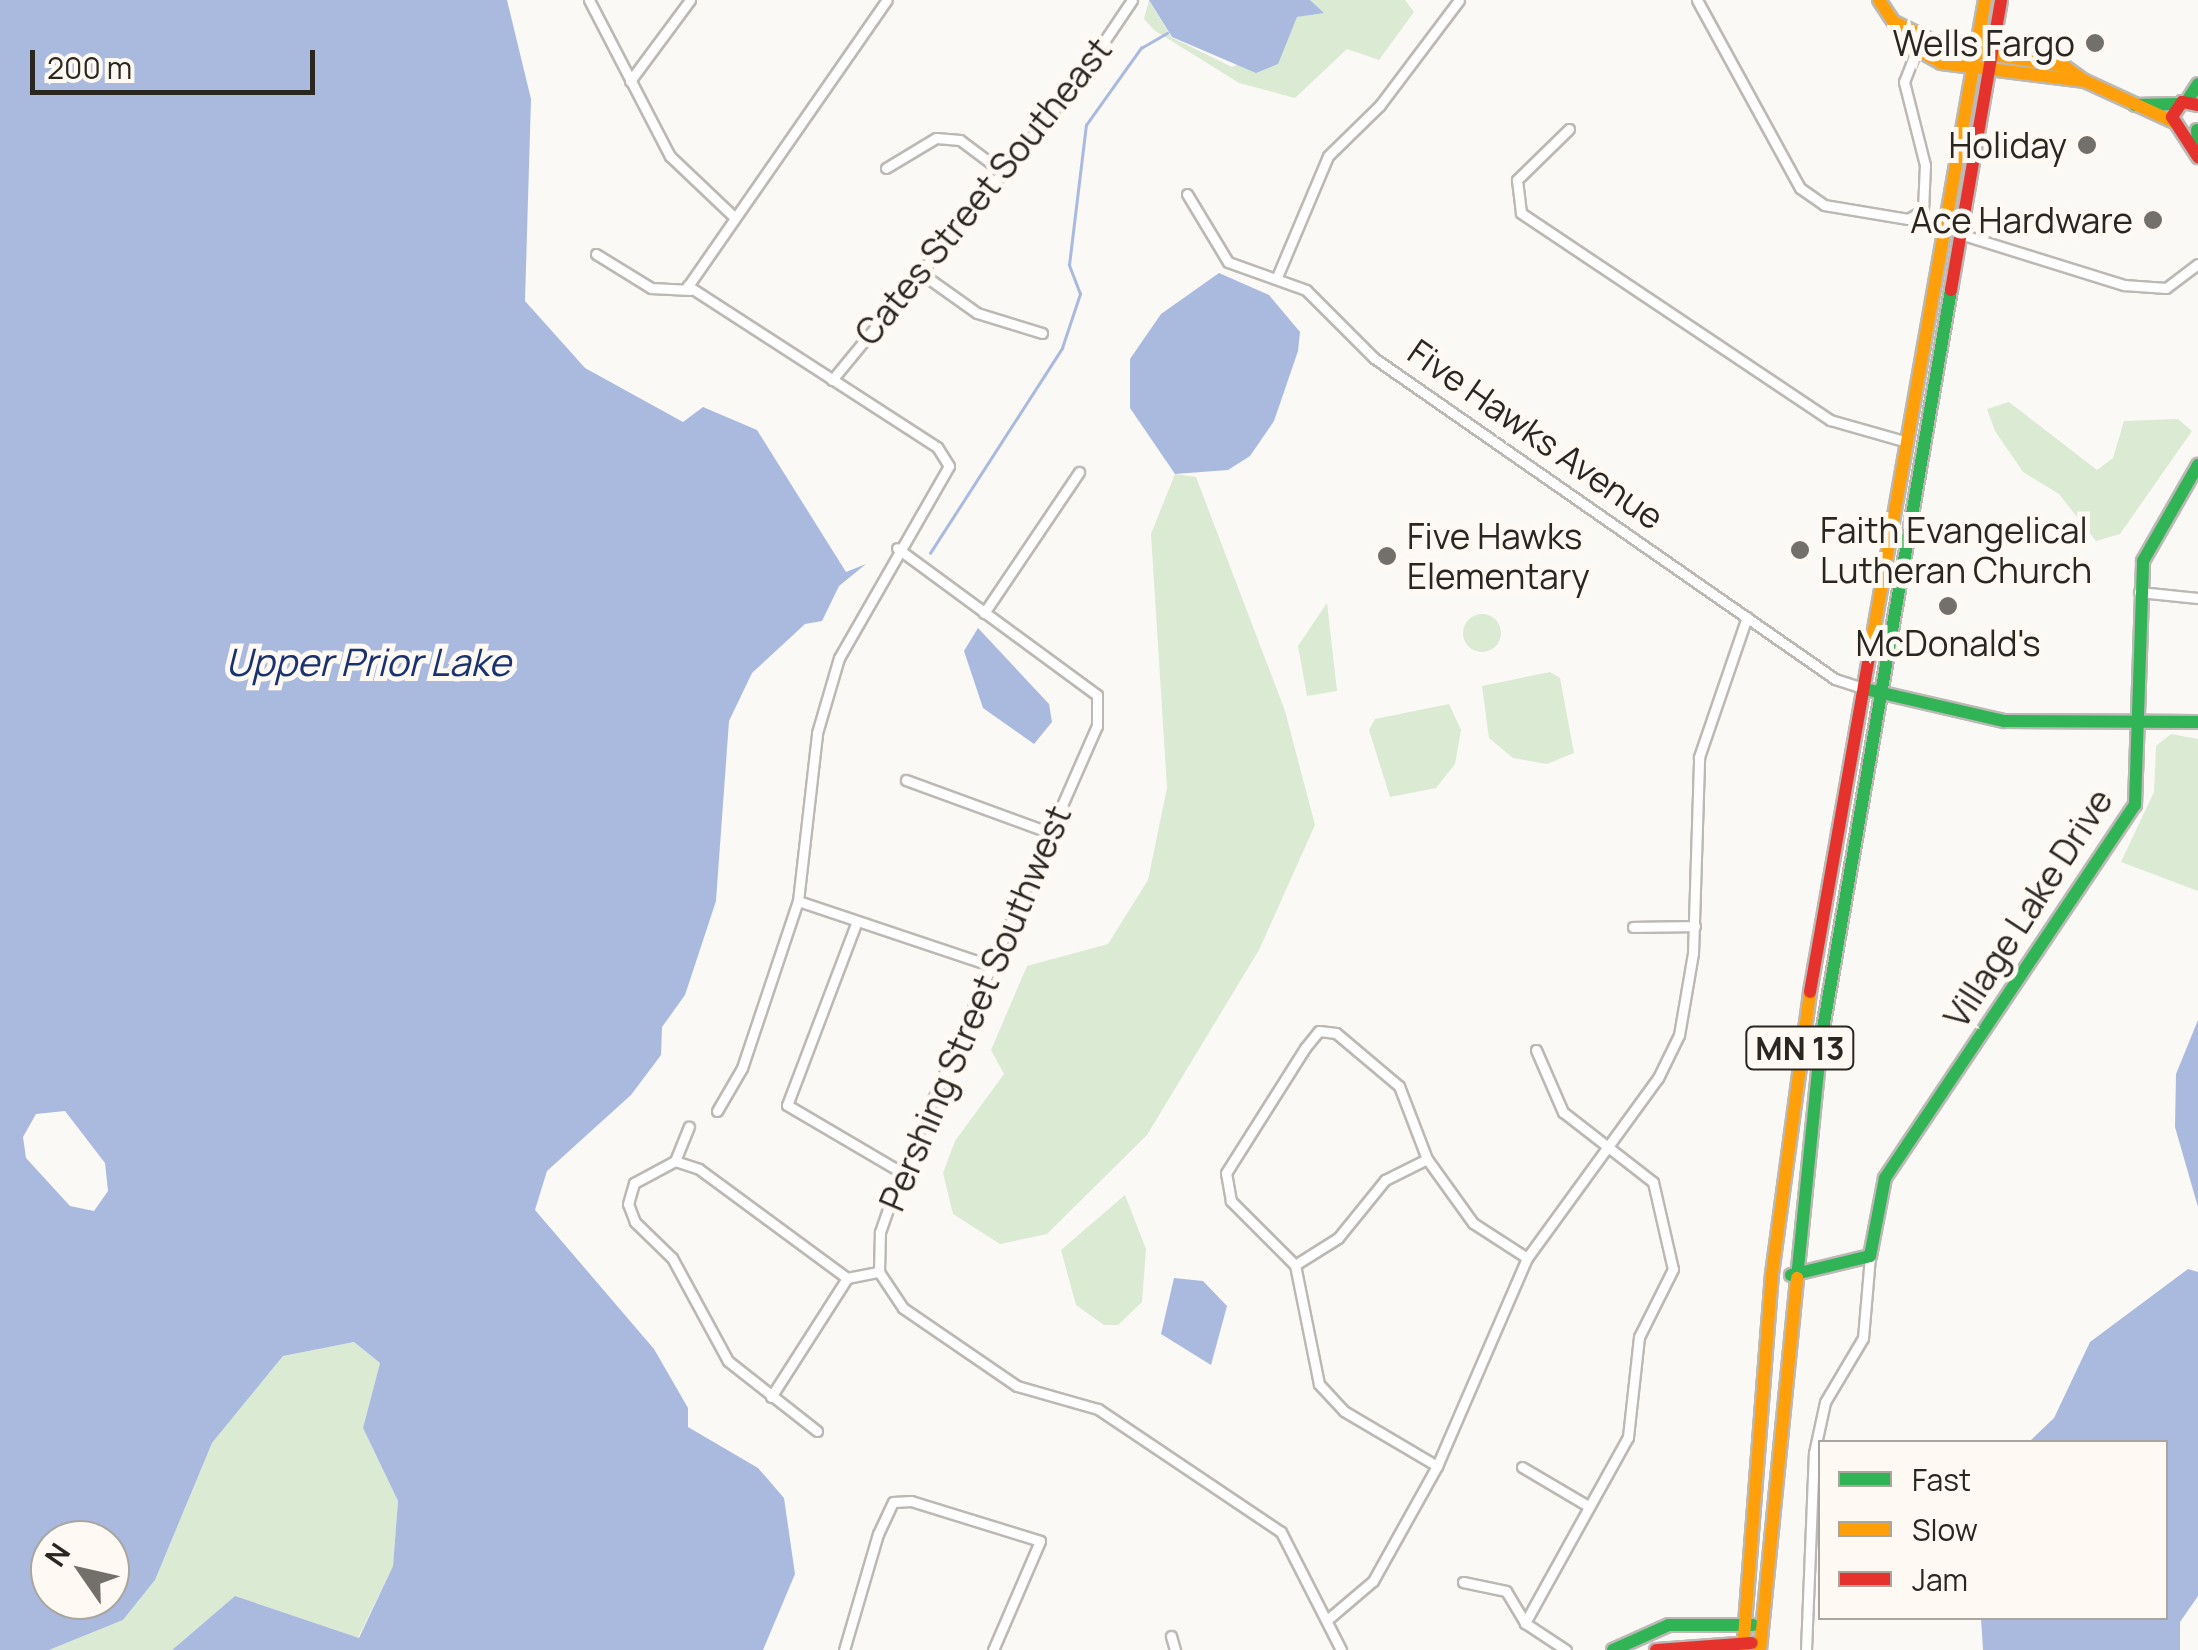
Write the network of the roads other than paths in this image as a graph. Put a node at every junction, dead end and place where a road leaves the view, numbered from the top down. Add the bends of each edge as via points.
1 (589, 0) edge
2 (690, 0) edge
3 (888, 0) edge
4 (1132, 0) edge
5 (1459, 0) edge
6 (1697, 0) edge
7 (1879, 0) edge
8 (1984, 0) edge
9 (2002, 0) edge
10 (1896, 23) junction
11 (1916, 50) junction
12 (1975, 54) junction
13 (1990, 63) junction
14 (1972, 68) junction
15 (630, 81) junction
16 (2198, 84) edge
17 (2188, 103) edge
18 (2136, 104) junction
19 (2176, 126) junction
20 (1569, 129) dead end
21 (2198, 130) edge
22 (2198, 155) edge
23 (886, 168) dead end
24 (1004, 173) junction
25 (1187, 194) dead end
26 (734, 217) junction
27 (1960, 234) junction
28 (596, 254) dead end
29 (2198, 264) edge
30 (918, 270) junction
31 (1277, 277) junction
32 (689, 288) junction
33 (1042, 332) dead end
34 (832, 380) junction
35 (1907, 442) junction
36 (2198, 465) edge
37 (1079, 472) dead end
38 (897, 548) junction
39 (2139, 592) junction
40 (2198, 598) edge
41 (984, 612) junction
42 (1747, 617) junction
43 (1865, 689) junction
44 (1883, 695) junction
45 (2144, 720) junction
46 (2198, 722) edge
47 (906, 780) dead end
48 (1051, 833) junction
49 (798, 901) junction
50 (857, 921) junction
51 (1695, 926) junction
52 (1633, 927) dead end
53 (995, 967) junction
54 (1536, 1050) dead end
55 (717, 1111) dead end
56 (688, 1126) dead end
57 (1603, 1145) junction
58 (1427, 1159) junction
59 (675, 1161) junction
60 (901, 1172) junction
61 (1870, 1256) junction
62 (1527, 1258) junction
63 (1295, 1265) junction
64 (879, 1272) junction
65 (1792, 1274) junction
66 (848, 1278) junction
67 (771, 1397) junction
68 (817, 1431) dead end
69 (1438, 1466) junction
70 (1522, 1467) dead end
71 (1588, 1506) junction
72 (1464, 1582) dead end
73 (1327, 1620) junction
74 (1525, 1623) junction
75 (1744, 1624) junction
76 (1761, 1625) junction
77 (1171, 1636) dead end
78 (1744, 1646) edge
79 (1760, 1646) edge
80 (844, 1650) edge
81 (994, 1650) edge
82 (1175, 1650) edge
83 (1340, 1650) edge
84 (1566, 1650) edge
85 (1613, 1650) edge
86 (1656, 1650) edge
87 (1806, 1650) edge

1 - 15 street
2 - 15 street
3 - 26 street
4 - 24 street, Cates Street Southeast
5 - 31 street via 1380,105 1328,156
6 - 11 street via 1800,188 1824,205 1908,219 1922,210 1925,166 1904,82
7 - 10 main road
8 - 12 main road, MN 13
9 - 13 main road, MN 13
10 - 11 main road
10 - 12 main road
11 - 14 main road
12 - 13 main road
12 - 14 main road, MN 13
13 - 14 main road
13 - 18 main road via 2084,81
13 - 27 main road, MN 13
14 - 35 main road, MN 13
15 - 26 street via 670,156
16 - 17 main road
17 - 18 main road
17 - 19 main road
18 - 19 main road
19 - 21 main road
19 - 22 main road
20 - 35 street via 1517,180 1521,214 1830,420
21 - 22 main road
23 - 24 street via 936,138 960,140
24 - 30 street, Cates Street Southeast
25 - 31 street, Five Hawks Avenue via 1228,262
26 - 32 street
27 - 29 street via 2124,285 2166,288
27 - 44 main road, MN 13
28 - 32 street via 651,288
30 - 33 street via 977,312
30 - 34 street, Cates Street Southeast
31 - 42 street, Five Hawks Avenue via 1320,300 1353,344
32 - 34 street
34 - 38 street via 937,447 949,466
35 - 43 main road, MN 13
36 - 39 main road, Village Lake Drive via 2157,528
37 - 41 street
38 - 41 street
38 - 49 street via 841,656 817,733
39 - 40 street
39 - 45 main road, Village Lake Drive
41 - 48 street, Pershing Street Southwest via 1097,695 1097,726
42 - 43 street, Five Hawks Avenue
42 - 51 street via 1699,757
43 - 44 main road, Five Hawks Avenue
43 - 75 main road, MN 13 via 1802,1036
44 - 45 main road, Five Hawks Avenue via 2004,722
44 - 65 main road, MN 13 via 1821,1040
45 - 46 main road, Five Hawks Avenue
45 - 61 main road, Village Lake Drive via 2127,818 1875,1200
47 - 48 street
48 - 53 street, Pershing Street Southwest
49 - 50 street
49 - 55 street via 742,1068
50 - 53 street
50 - 60 street via 787,1104
51 - 52 street
51 - 57 street via 1678,1035 1658,1078
53 - 60 street, Pershing Street Southwest
54 - 57 street via 1563,1112
56 - 59 street
57 - 62 street
57 - 71 street via 1653,1182 1669,1224 1673,1269 1639,1337 1628,1438
58 - 62 street via 1474,1223
58 - 63 street via 1385,1180 1338,1238
58 - 63 street via 1399,1086 1336,1033 1319,1031 1224,1184
59 - 66 street
59 - 67 street via 634,1183 628,1204 635,1222 672,1258 728,1361
60 - 64 street, Pershing Street Southwest via 880,1232
61 - 65 main road
61 - 87 street via 1862,1338 1825,1402 1814,1453
62 - 69 street
63 - 69 street via 1319,1384 1344,1412
64 - 66 street
64 - 73 street via 903,1308 1017,1386 1098,1409 1281,1532
65 - 76 main road, MN 13
66 - 67 street
67 - 68 street
69 - 73 street via 1373,1581
70 - 71 street
71 - 74 street
72 - 74 street via 1506,1591
73 - 83 street
74 - 84 street
75 - 76 main road
75 - 78 main road, MN 13
75 - 85 main road via 1669,1625
76 - 79 main road, MN 13
77 - 82 street
78 - 79 main road
78 - 86 main road
80 - 81 street via 894,1502 1040,1541

